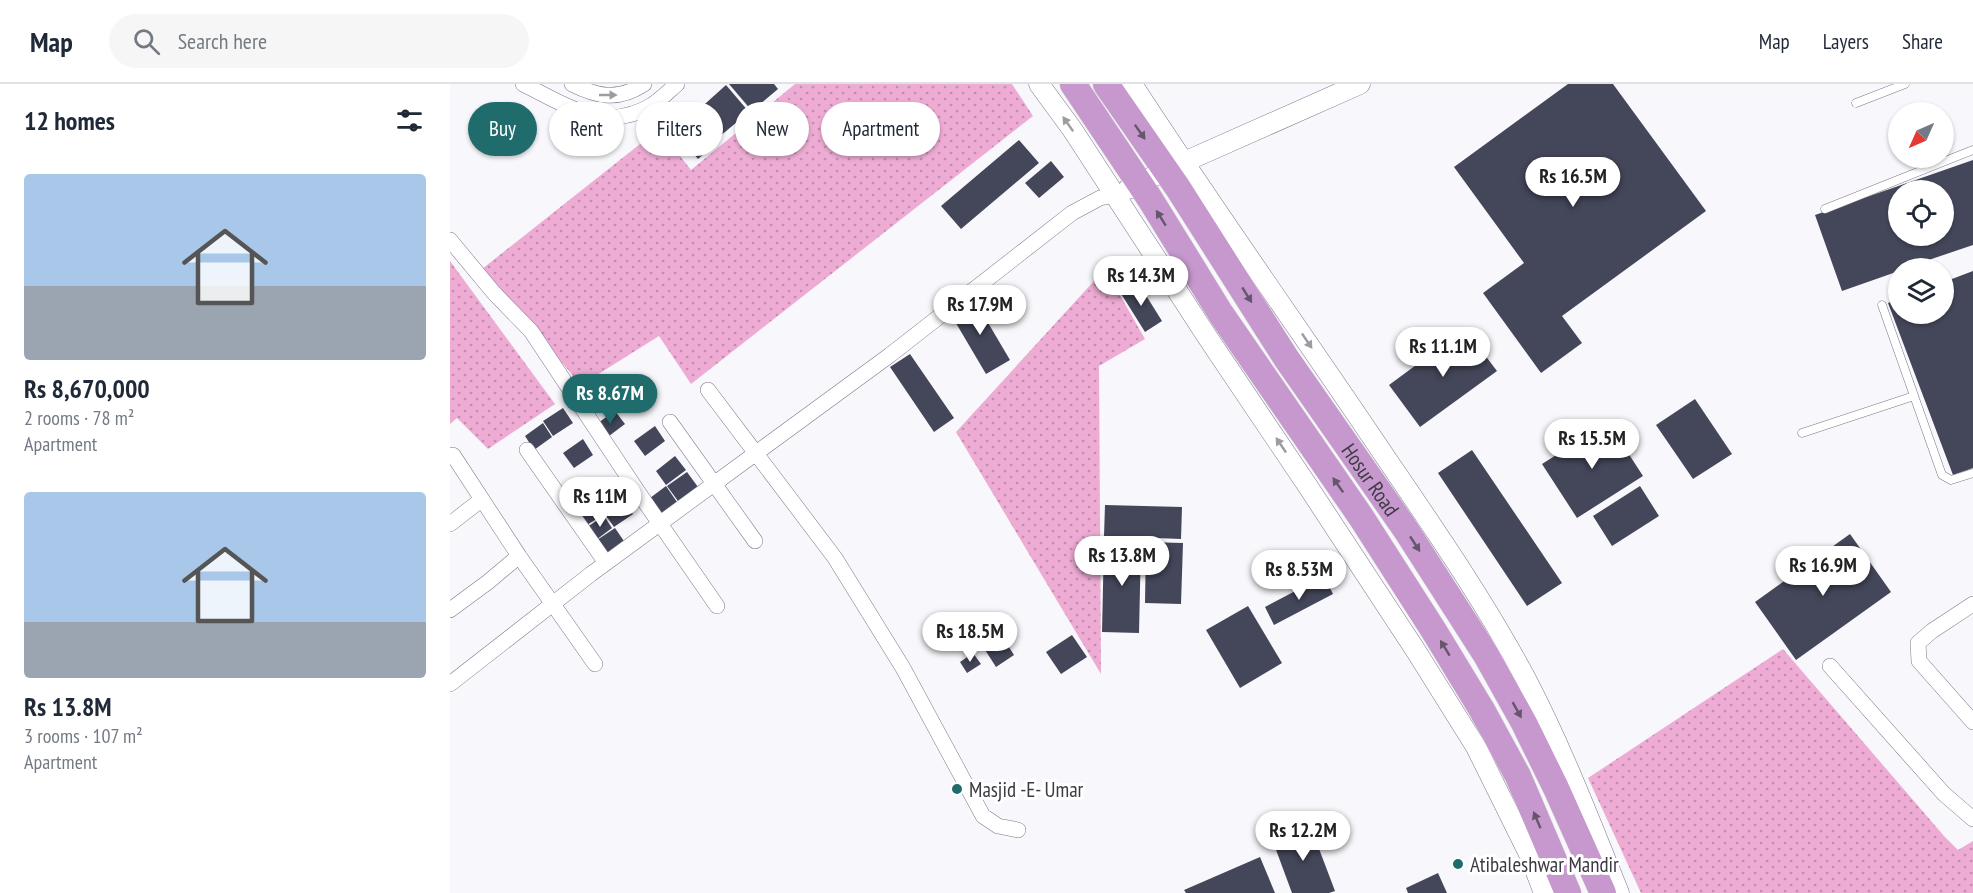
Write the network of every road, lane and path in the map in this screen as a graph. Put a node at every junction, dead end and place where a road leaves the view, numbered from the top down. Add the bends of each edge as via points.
1 (524, 84) edge
2 (572, 84) edge
3 (644, 84) edge
4 (677, 84) edge
5 (1039, 84) edge
6 (1073, 84) edge
7 (1106, 84) edge
8 (1132, 84) edge
9 (1360, 84) edge
10 (1905, 84) edge
11 (1856, 104) dead end
12 (1973, 150) edge
13 (1174, 166) junction
14 (1139, 183) junction
15 (1119, 202) junction
16 (1825, 209) dead end
17 (450, 240) edge
18 (1882, 305) dead end
19 (708, 390) dead end
20 (1914, 396) junction
21 (670, 422) dead end
22 (1802, 433) dead end
23 (527, 450) dead end
24 (755, 454) junction
25 (453, 456) dead end
26 (1973, 473) edge
27 (714, 484) junction
28 (481, 500) junction
29 (450, 524) edge
30 (659, 524) junction
31 (755, 540) dead end
32 (519, 556) junction
33 (606, 563) junction
34 (553, 604) junction
35 (1973, 604) edge
36 (717, 606) dead end
37 (450, 610) edge
38 (595, 664) dead end
39 (1830, 666) dead end
40 (450, 684) edge
41 (1973, 723) edge
42 (1973, 819) edge
43 (1018, 830) dead end
44 (1544, 893) edge
45 (1568, 893) edge
46 (1603, 893) edge
47 (1619, 893) edge

1 - 4 street via 583,114 607,118 644,110
2 -> 3 street via 607,96
15 -> 5 street
6 - 14 highway, Hosur Road
7 -> 13 highway, Hosur Road
8 - 13 street
9 - 13 street
10 - 11 lane
12 - 16 lane
13 - 14 street
13 -> 46 highway, Hosur Road via 1286,358 1406,530 1486,655 1524,723
13 -> 47 street via 1264,278 1461,569 1525,678 1565,760
14 - 15 street
45 -> 14 highway, Hosur Road via 1518,776 1434,630 1221,314
15 - 24 street via 1100,198 1072,213
44 -> 15 street via 1476,747
17 - 30 street via 531,331
18 - 20 lane
19 - 24 street
20 - 22 lane
20 - 26 lane via 1942,475 1951,480
21 - 27 street
23 - 33 street
24 - 27 street
24 - 43 street via 835,558 903,668 982,816 998,826
25 - 28 street
27 - 30 street
27 - 31 street
28 - 29 street
28 - 32 street
30 - 33 street
30 - 36 street
32 - 34 street
32 - 37 street
33 - 34 street
34 - 38 street
34 - 40 street
35 - 41 street via 1925,637 1917,652 1919,661
39 - 42 street via 1944,794

